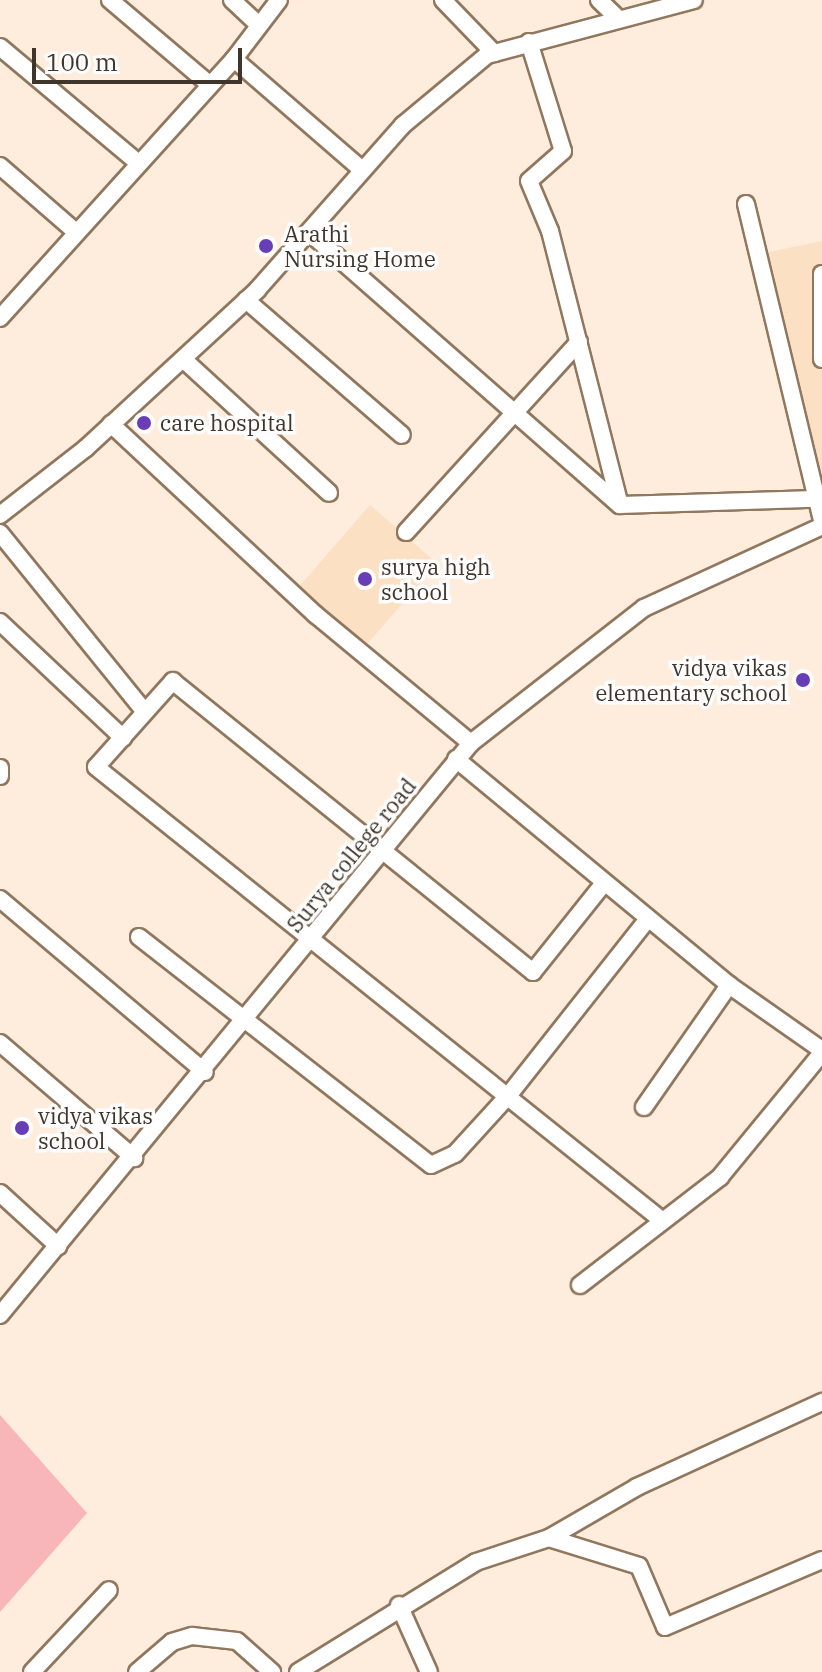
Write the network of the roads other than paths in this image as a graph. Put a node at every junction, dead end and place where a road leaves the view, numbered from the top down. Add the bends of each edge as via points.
1 (110, 0) edge
2 (232, 0) edge
3 (279, 0) edge
4 (443, 0) edge
5 (599, 0) edge
6 (694, 0) edge
7 (619, 19) junction
8 (257, 23) junction
9 (529, 42) junction
10 (0, 47) edge
11 (494, 53) junction
12 (234, 59) junction
13 (209, 84) junction
14 (138, 163) junction
15 (0, 166) edge
16 (362, 170) junction
17 (746, 204) dead end
18 (76, 232) junction
19 (310, 233) junction
20 (822, 274) edge
21 (246, 300) junction
22 (0, 318) edge
23 (579, 342) junction
24 (183, 359) junction
25 (822, 359) edge
26 (514, 415) junction
27 (111, 424) junction
28 (402, 435) dead end
29 (329, 493) dead end
30 (815, 499) junction
31 (620, 505) junction
32 (0, 515) edge
33 (822, 524) edge
34 (406, 532) dead end
35 (0, 533) edge
36 (0, 622) edge
37 (145, 712) junction
38 (123, 738) junction
39 (471, 743) junction
40 (456, 759) junction
41 (0, 768) edge
42 (0, 776) edge
43 (384, 848) junction
44 (604, 883) junction
45 (0, 899) edge
46 (648, 919) junction
47 (139, 937) dead end
48 (311, 938) junction
49 (729, 985) junction
50 (243, 1024) junction
51 (0, 1043) edge
52 (822, 1052) edge
53 (205, 1072) junction
54 (508, 1096) junction
55 (644, 1107) dead end
56 (134, 1158) junction
57 (0, 1193) edge
58 (659, 1218) junction
59 (58, 1246) junction
60 (580, 1285) dead end
61 (0, 1315) edge
62 (822, 1402) edge
63 (549, 1538) junction
64 (822, 1560) edge
65 (109, 1590) dead end
66 (399, 1605) junction
67 (32, 1672) edge
68 (137, 1672) edge
69 (272, 1672) edge
70 (298, 1672) edge
71 (429, 1672) edge

1 - 13 street
2 - 8 street
3 - 8 street
4 - 11 street
5 - 7 street
6 - 7 street
7 - 9 street
8 - 12 street
9 - 11 street
9 - 23 street via 563,151 529,181
10 - 14 street
11 - 16 street via 403,125
12 - 13 street
12 - 16 street
13 - 14 street
14 - 18 street
15 - 18 street
16 - 19 street
17 - 30 street
18 - 22 street
19 - 21 street
19 - 26 street
20 - 25 street
21 - 24 street
21 - 28 street
23 - 26 street
23 - 31 street
24 - 27 street
24 - 29 street
26 - 31 street
26 - 34 street
27 - 32 street
27 - 39 street via 316,615
30 - 31 street
30 - 33 street
33 - 39 street, Surya college road via 644,608
35 - 37 street
36 - 38 street
37 - 38 street
37 - 43 street via 173,681
38 - 48 street via 96,767
39 - 40 street, Surya college road
40 - 43 street, Surya college road
40 - 44 street
41 - 42 street
43 - 44 street via 533,972
43 - 48 street, Surya college road
44 - 46 street
45 - 53 street
46 - 49 street
46 - 54 street
47 - 50 street
48 - 50 street, Surya college road
48 - 54 street
49 - 52 street
49 - 55 street
50 - 53 street, Surya college road
50 - 54 street via 431,1165 455,1154
51 - 56 street
52 - 58 street via 720,1177
53 - 56 street, Surya college road
54 - 58 street
56 - 59 street, Surya college road
57 - 59 street
58 - 60 street
59 - 61 street, Surya college road
62 - 63 street via 637,1487
63 - 64 street via 639,1566 665,1627
63 - 66 street via 476,1562
65 - 67 street
66 - 70 street
66 - 71 street
68 - 69 street via 172,1642 192,1636 237,1641

